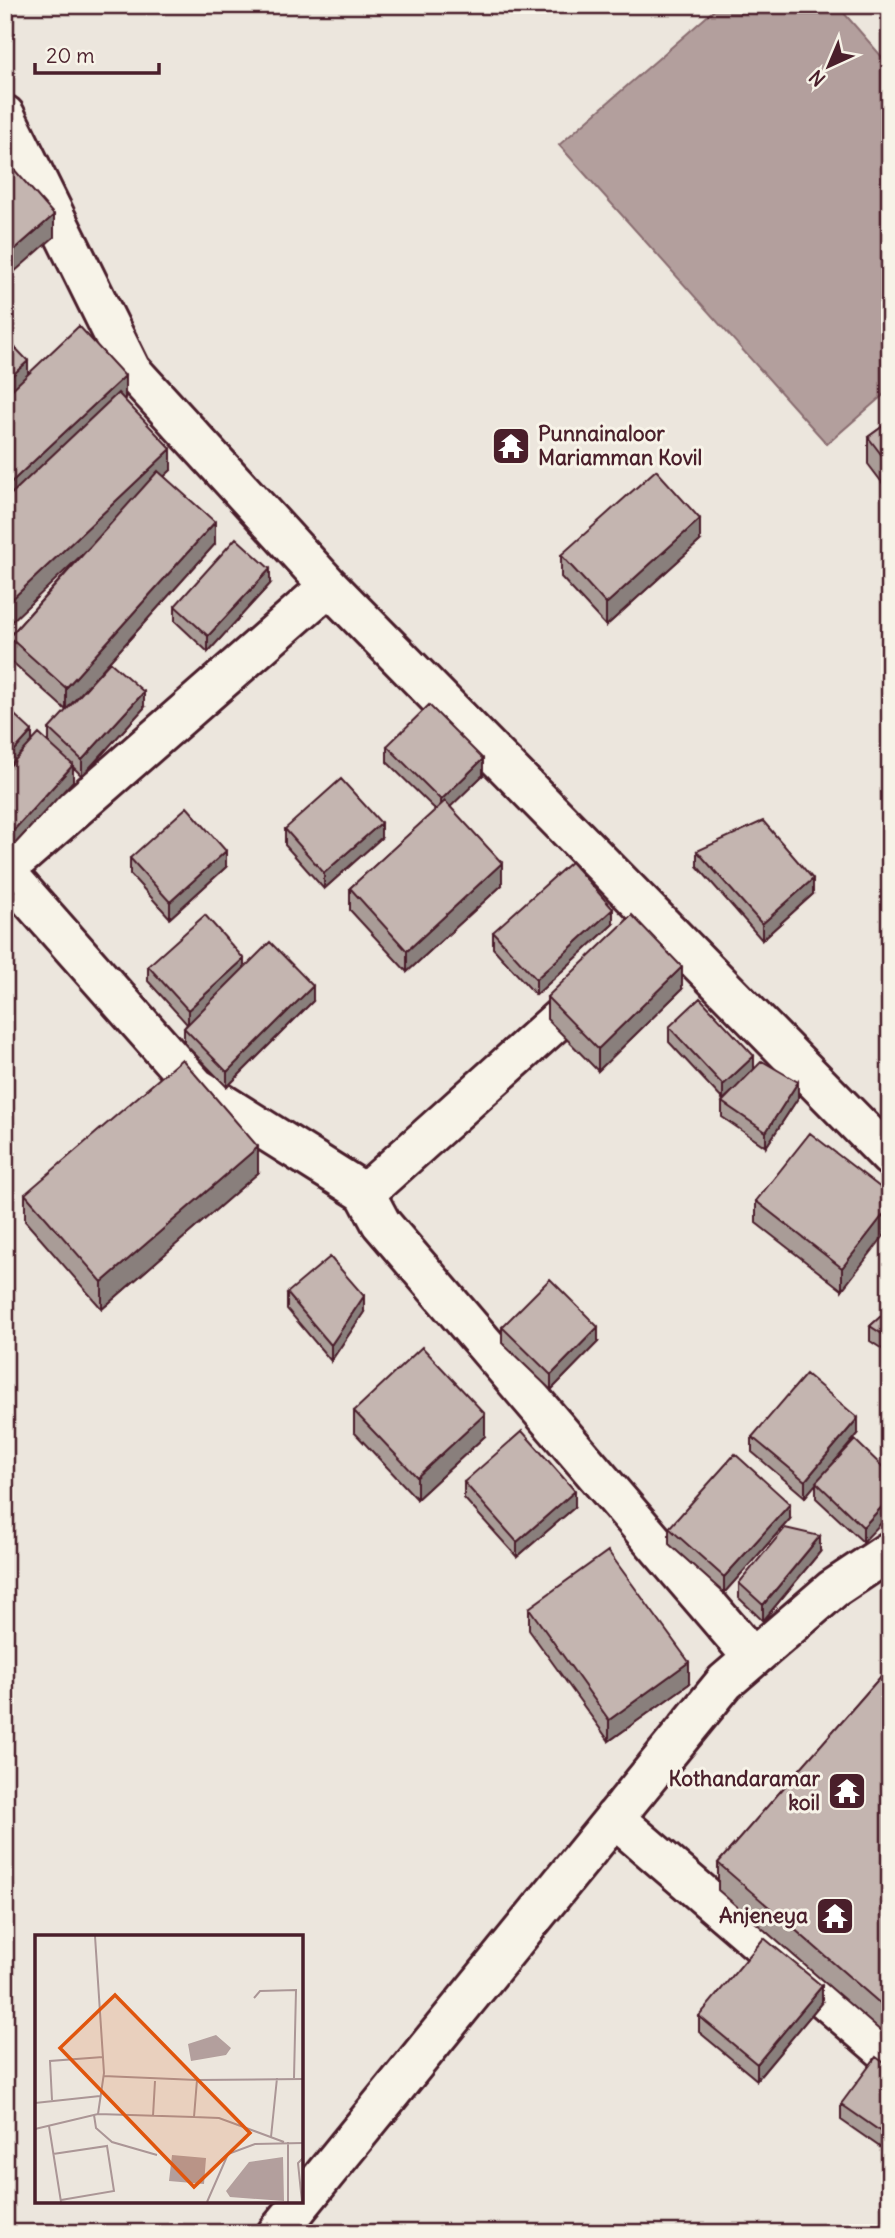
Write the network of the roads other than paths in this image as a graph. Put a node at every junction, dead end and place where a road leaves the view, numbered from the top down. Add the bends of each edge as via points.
1 (5, 115) edge
2 (329, 586) junction
3 (5, 871) edge
4 (641, 946) junction
5 (890, 1157) edge
6 (365, 1193) junction
7 (890, 1551) edge
8 (753, 1658) junction
9 (614, 1818) junction
10 (890, 2055) edge
11 (303, 2201) edge
12 (301, 2203) edge
13 (277, 2233) edge

1 - 2 street via 131,370
2 - 3 street
2 - 4 street
3 - 6 street via 196,1087
4 - 5 street
4 - 6 street
6 - 8 street via 381,1223
7 - 8 street via 833,1589
8 - 9 street via 725,1682
9 - 10 street
9 - 11 street
12 - 13 street

